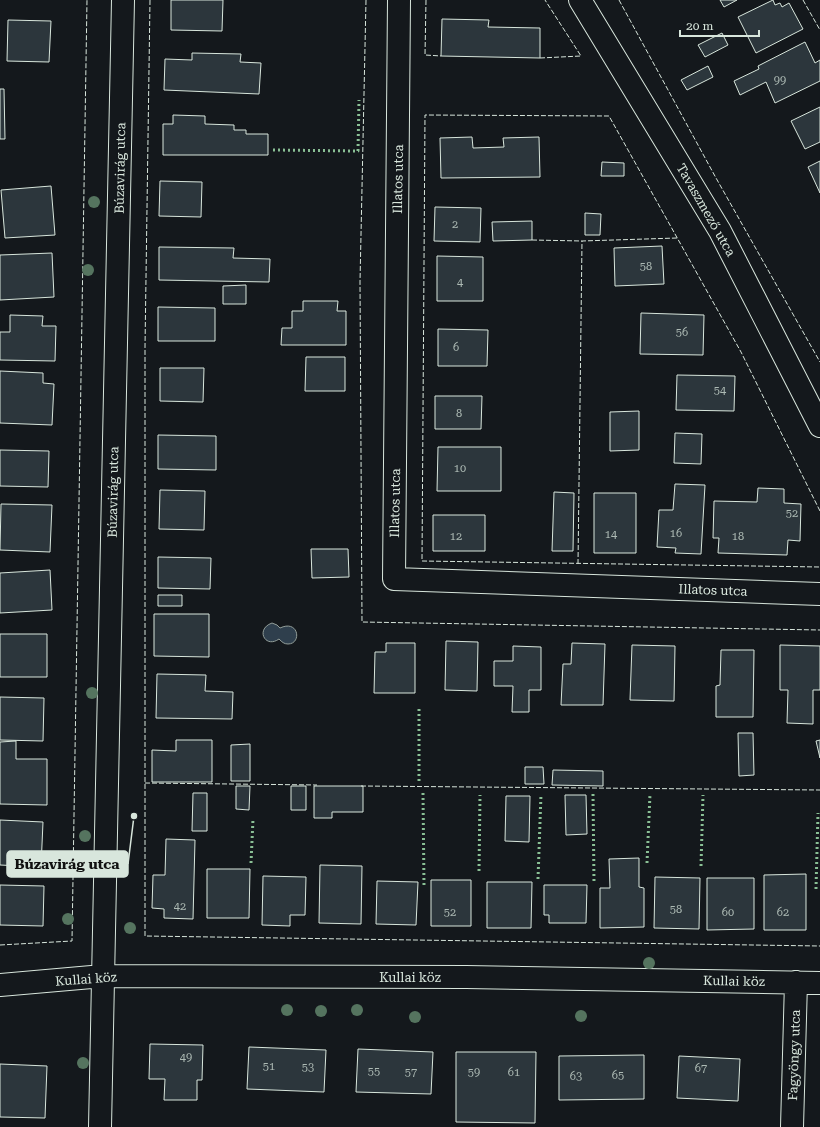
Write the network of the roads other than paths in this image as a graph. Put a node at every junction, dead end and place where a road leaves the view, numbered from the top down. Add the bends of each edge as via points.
1 (123, 0) edge
2 (399, 0) edge
3 (580, 0) edge
4 (820, 426) edge
5 (820, 594) edge
6 (103, 976) junction
7 (796, 982) junction
8 (820, 983) edge
9 (0, 985) edge
10 (100, 1127) edge
11 (792, 1127) edge

1 - 6 street, Búzavirág utca
2 - 5 street, Illatos utca via 394,579
3 - 4 street, Tavaszmező utca via 720,231
6 - 7 street, Kullai köz via 466,977
6 - 9 street, Kullai köz
6 - 10 street, Búzavirág utca
7 - 8 street, Kullai köz
7 - 11 street, Fagyöngy utca

